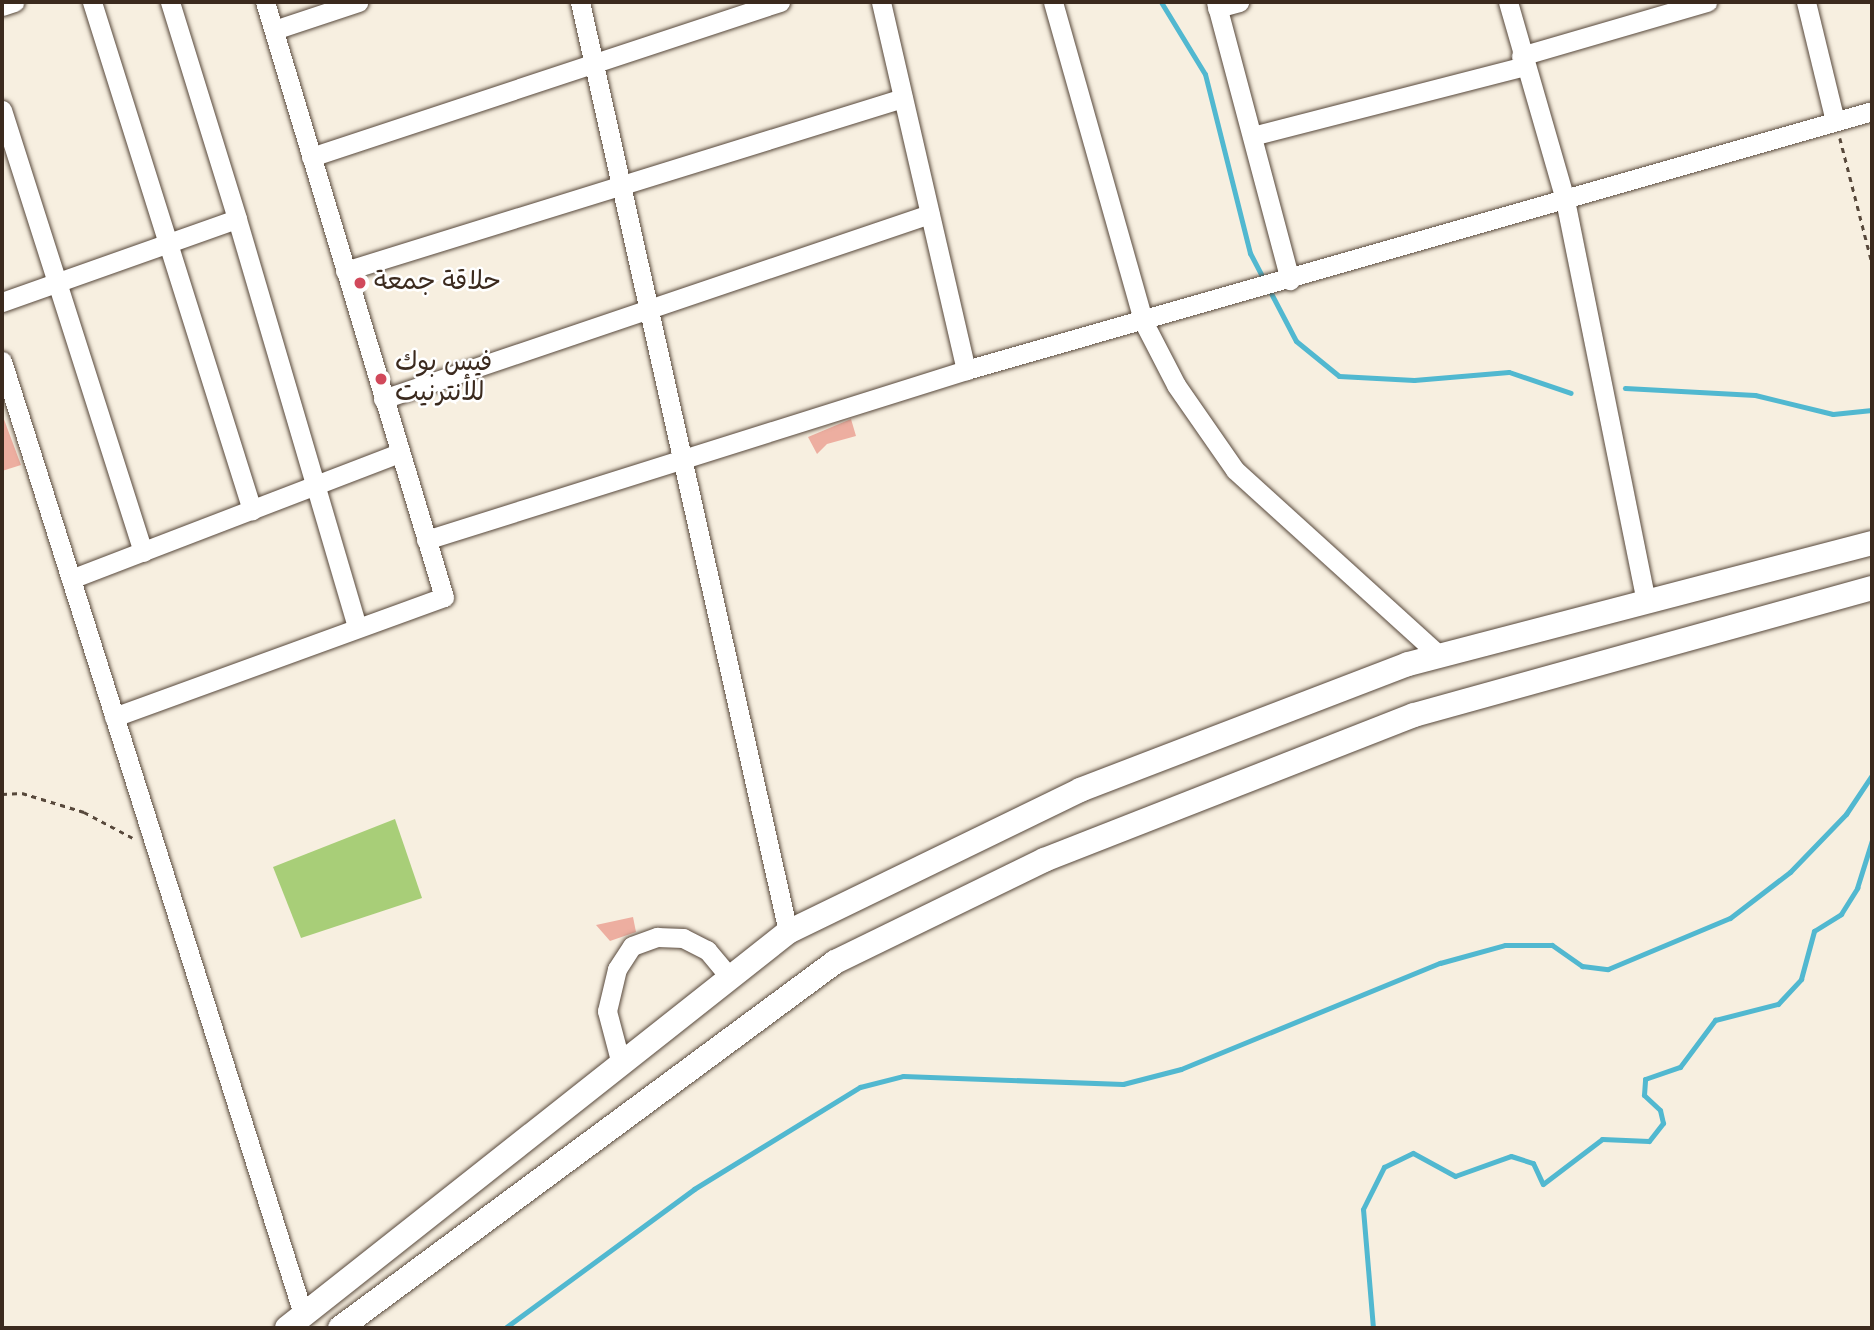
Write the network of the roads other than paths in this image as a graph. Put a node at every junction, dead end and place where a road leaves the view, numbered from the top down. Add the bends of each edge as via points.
1 (14, 2) edge
2 (92, 2) edge
3 (170, 2) edge
4 (265, 2) edge
5 (358, 2) edge
6 (580, 2) edge
7 (780, 2) edge
8 (881, 2) edge
9 (1053, 2) edge
10 (1239, 2) edge
11 (1508, 2) edge
12 (1707, 2) edge
13 (1806, 2) edge
14 (1217, 5) edge
15 (2, 6) edge
16 (274, 30) junction
17 (593, 60) junction
18 (1522, 61) junction
19 (903, 98) junction
20 (2, 110) edge
21 (1872, 111) edge
22 (1835, 121) junction
23 (1256, 135) junction
24 (311, 157) junction
25 (621, 183) junction
26 (1565, 200) junction
27 (930, 214) junction
28 (237, 219) junction
29 (166, 244) junction
30 (345, 271) junction
31 (1284, 281) junction
32 (53, 284) junction
33 (2, 302) edge
34 (649, 307) junction
35 (1143, 321) junction
36 (2, 361) edge
37 (966, 370) junction
38 (383, 399) junction
39 (400, 453) junction
40 (682, 457) junction
41 (316, 485) junction
42 (252, 510) junction
43 (426, 540) junction
44 (1872, 542) edge
45 (143, 552) junction
46 (71, 579) junction
47 (1872, 588) edge
48 (1646, 602) junction
49 (358, 627) junction
50 (1440, 656) junction
51 (114, 717) junction
52 (788, 932) junction
53 (730, 977) junction
54 (621, 1064) junction
55 (598, 1082) junction
56 (623, 1115) junction
57 (295, 1321) edge
58 (340, 1328) edge

1 - 15 street
2 - 29 street
3 - 28 street
4 - 16 street
5 - 16 street
6 - 17 street
7 - 17 street
8 - 19 street
9 - 35 street
10 - 14 street
11 - 18 street
12 - 18 street
13 - 22 street
14 - 23 street
16 - 24 street
17 - 24 street
17 - 25 street
18 - 23 street
18 - 26 street
19 - 25 street
19 - 27 street
20 - 32 street
21 - 22 street
22 - 26 street
23 - 31 street
24 - 30 street
25 - 30 street
25 - 34 street
26 - 31 street
26 - 48 street
27 - 34 street
27 - 37 street
28 - 29 street
28 - 41 street
29 - 32 street
29 - 42 street
30 - 38 street
31 - 35 street
32 - 33 street
32 - 45 street
34 - 38 street
34 - 40 street
35 - 37 street
35 - 50 street via 1176,385 1235,470
36 - 46 street
37 - 40 street
38 - 39 street
39 - 41 street
39 - 43 street
40 - 43 street
40 - 52 street
41 - 42 street
41 - 49 street
42 - 45 street
43 - 49 street via 444,597
44 - 48 main road
45 - 46 street
46 - 51 street
47 - 56 main road via 1414,715 1056,855 835,962
48 - 50 main road
49 - 51 street
50 - 52 main road via 1080,790
51 - 57 street
52 - 53 main road
53 - 54 main road
53 - 54 street via 707,950 683,938 657,937 632,946 617,968 607,1011
54 - 55 main road
55 - 56 main road
55 - 57 main road
56 - 58 main road

